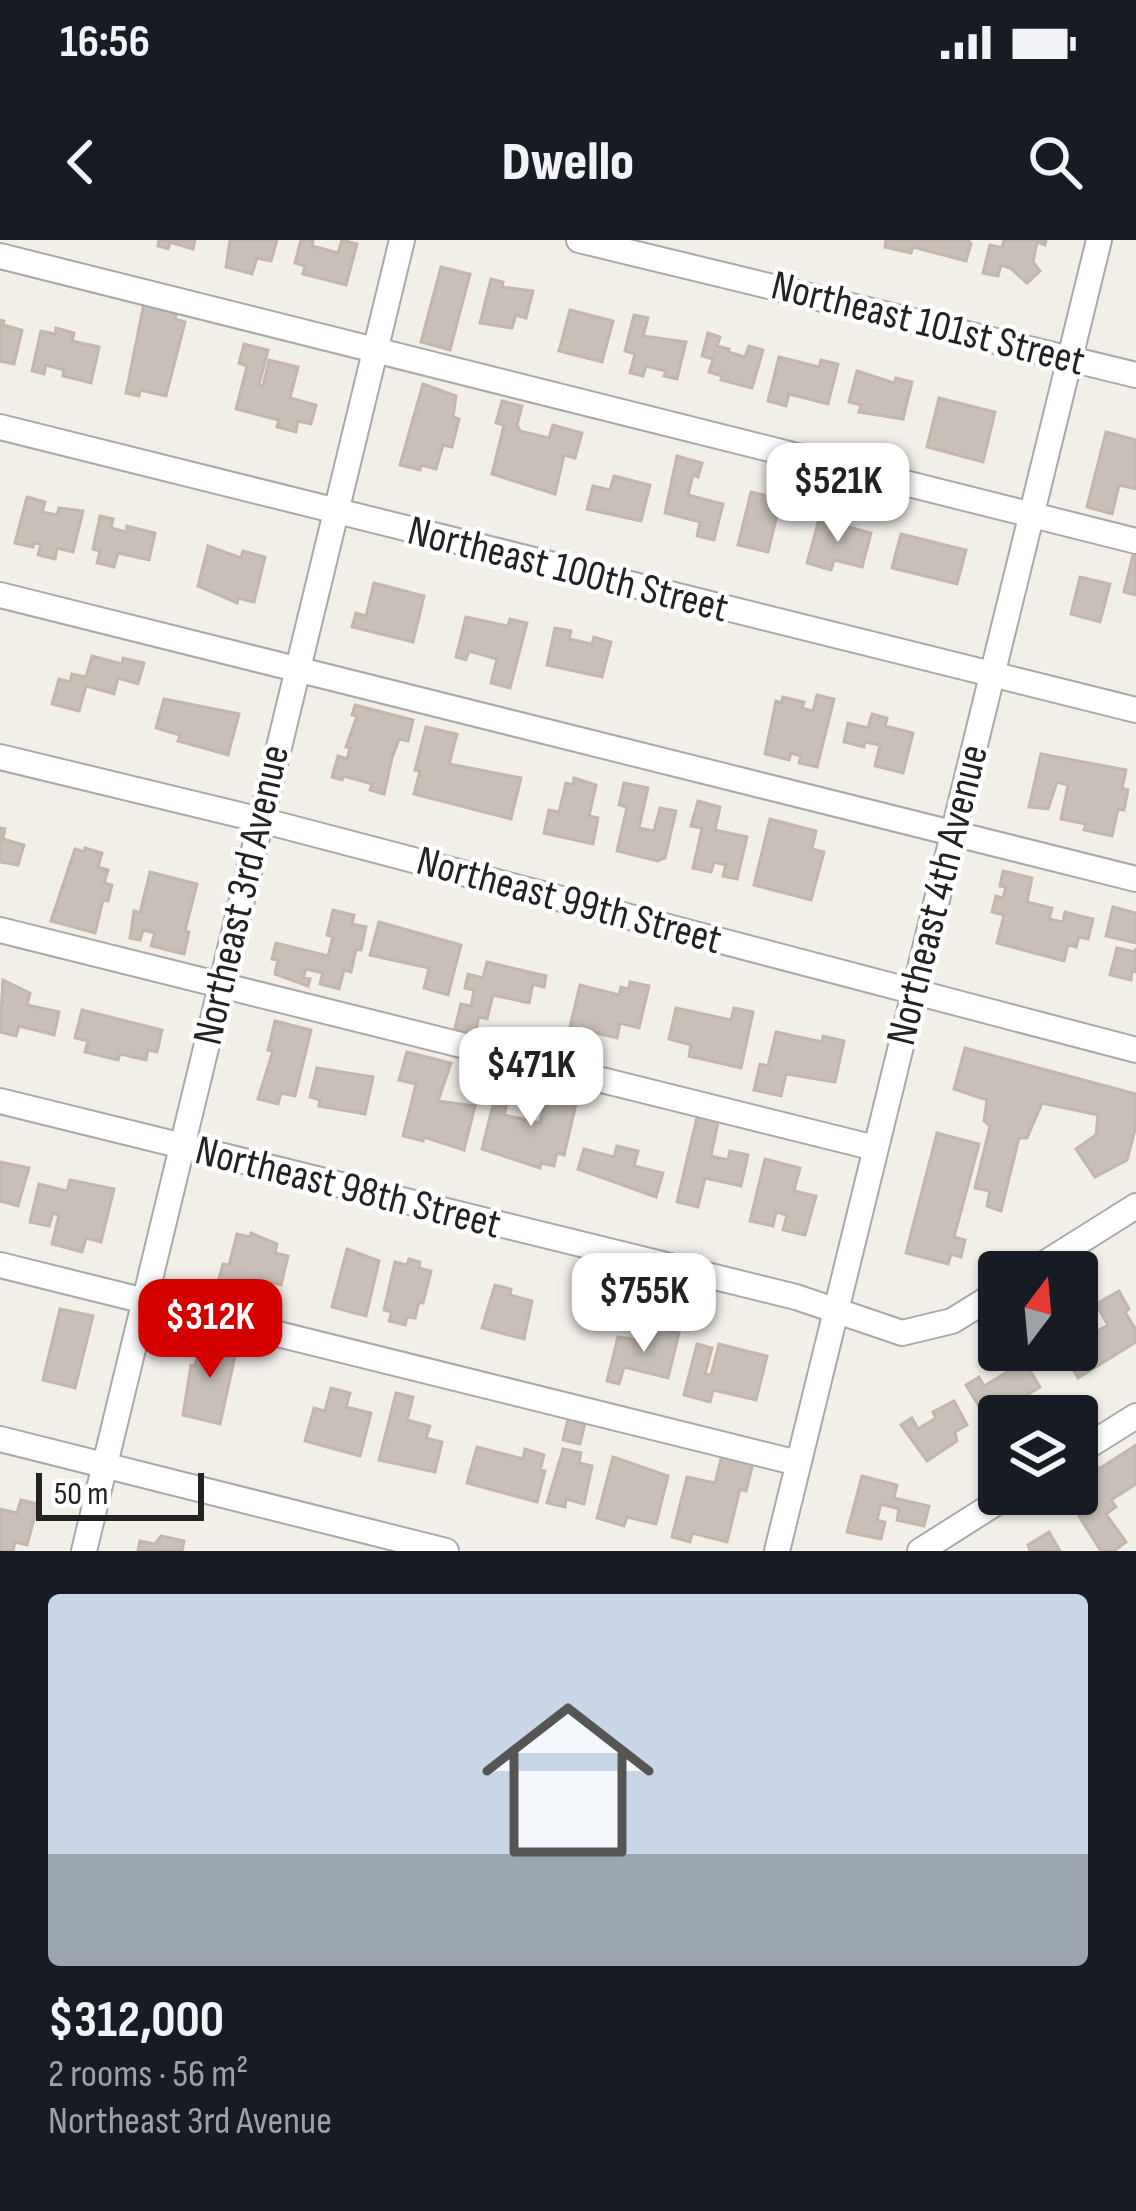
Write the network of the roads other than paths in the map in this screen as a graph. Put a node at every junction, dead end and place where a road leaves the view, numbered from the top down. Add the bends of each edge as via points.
1 (403, 240) edge
2 (579, 240) edge
3 (1099, 240) edge
4 (0, 256) edge
5 (375, 352) junction
6 (1072, 358) junction
7 (1136, 375) edge
8 (0, 428) edge
9 (336, 513) junction
10 (1033, 515) junction
11 (1136, 541) edge
12 (0, 595) edge
13 (296, 671) junction
14 (993, 674) junction
15 (1136, 710) edge
16 (0, 757) edge
17 (261, 820) junction
18 (953, 835) junction
19 (1136, 879) edge
20 (0, 930) edge
21 (221, 985) junction
22 (914, 991) junction
23 (1136, 1050) edge
24 (0, 1101) edge
25 (182, 1147) junction
26 (875, 1148) junction
27 (1136, 1206) edge
28 (1064, 1251) edge
29 (0, 1265) edge
30 (144, 1301) junction
31 (978, 1305) edge
32 (835, 1309) junction
33 (1136, 1416) edge
34 (0, 1439) edge
35 (1098, 1440) edge
36 (798, 1463) junction
37 (104, 1466) junction
38 (978, 1514) edge
39 (84, 1551) edge
40 (446, 1551) edge
41 (777, 1551) edge
42 (920, 1551) edge

1 - 5 street, Northeast 3rd Avenue
2 - 6 street, Northeast 101st Street
3 - 6 street, Northeast 4th Avenue
4 - 5 street
5 - 9 street, Northeast 3rd Avenue
5 - 10 street
6 - 7 street, Northeast 101st Street
6 - 10 street, Northeast 4th Avenue
8 - 9 street, Northeast 100th Street
9 - 13 street, Northeast 3rd Avenue
9 - 14 street, Northeast 100th Street
10 - 11 street
10 - 14 street, Northeast 4th Avenue
12 - 13 street
13 - 17 street, Northeast 3rd Avenue
13 - 18 street
14 - 15 street, Northeast 100th Street
14 - 18 street, Northeast 4th Avenue
16 - 17 street, Northeast 99th Street
17 - 21 street, Northeast 3rd Avenue
17 - 22 street, Northeast 99th Street
18 - 19 street
18 - 22 street, Northeast 4th Avenue
20 - 21 street
21 - 25 street, Northeast 3rd Avenue
21 - 26 street
22 - 23 street, Northeast 99th Street
22 - 26 street, Northeast 4th Avenue
24 - 25 street, Northeast 98th Street
25 - 30 street, Northeast 3rd Avenue
25 - 32 street, Northeast 98th Street
26 - 32 street, Northeast 4th Avenue
27 - 28 street
29 - 30 street
30 - 36 street
30 - 37 street, Northeast 3rd Avenue
31 - 32 street, Northeast 98th Street via 952,1321 902,1333
32 - 36 street, Northeast 4th Avenue
33 - 35 street
34 - 37 street
36 - 41 street, Northeast 4th Avenue
37 - 39 street, Northeast 3rd Avenue
37 - 40 street
38 - 42 street

